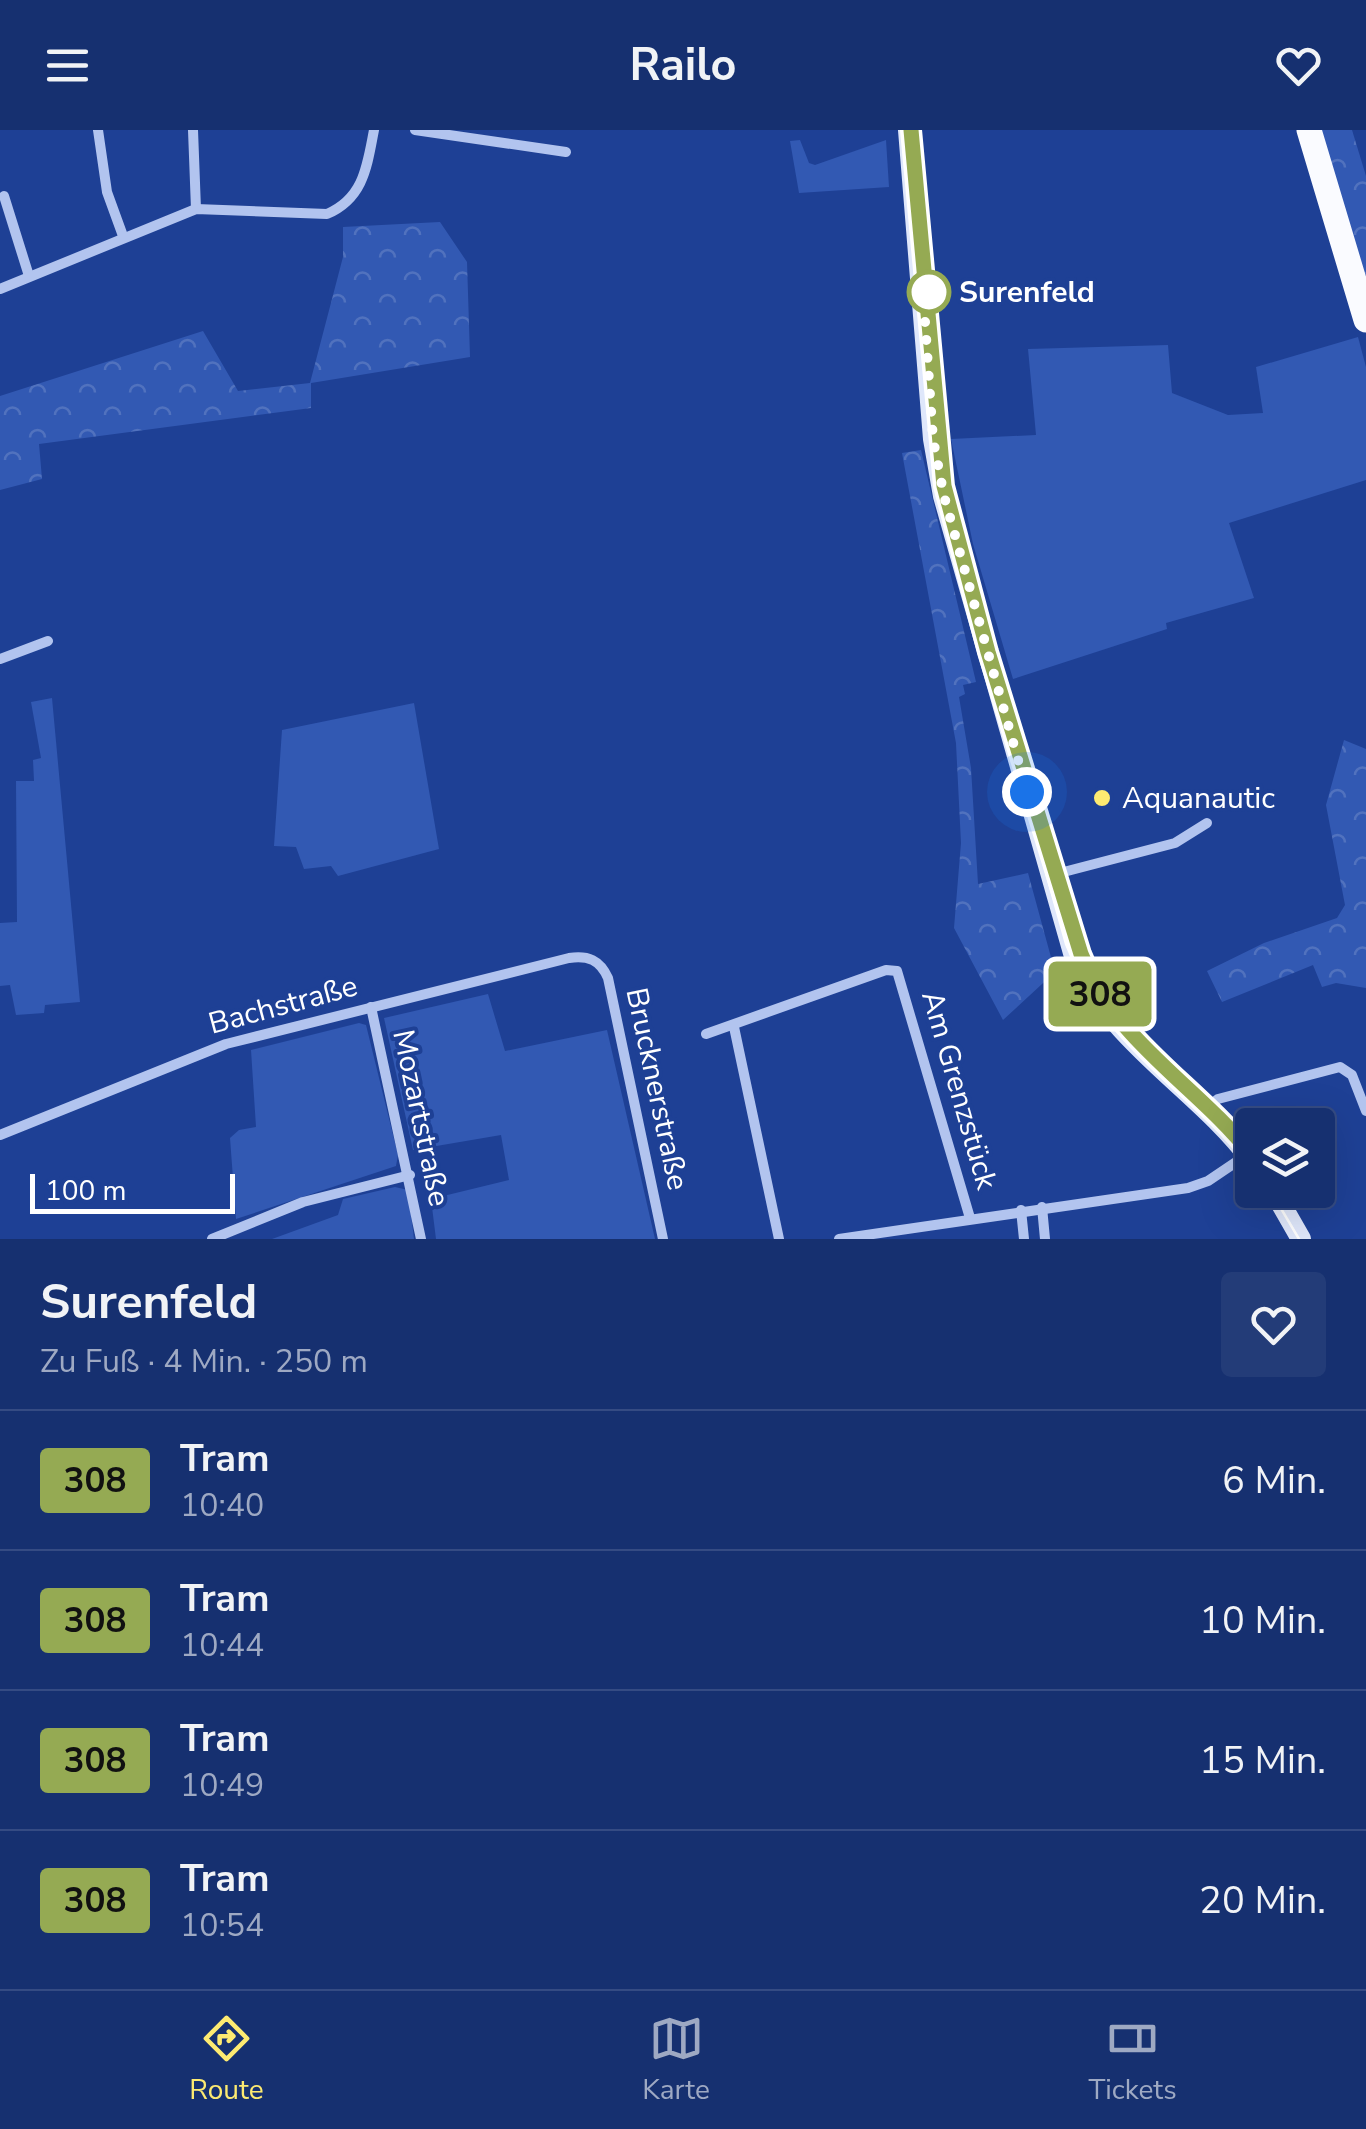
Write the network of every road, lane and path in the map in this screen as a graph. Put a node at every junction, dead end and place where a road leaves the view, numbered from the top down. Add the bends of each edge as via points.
1 (98, 130) edge
2 (192, 130) edge
3 (374, 130) edge
4 (415, 130) edge
5 (908, 130) edge
6 (1309, 130) edge
7 (566, 152) dead end
8 (4, 196) dead end
9 (196, 209) junction
10 (122, 236) junction
11 (29, 276) junction
12 (0, 290) edge
13 (1366, 320) edge
14 (48, 641) dead end
15 (0, 659) edge
16 (1207, 823) dead end
17 (1052, 875) junction
18 (590, 958) joint
19 (370, 1007) junction
20 (734, 1027) junction
21 (706, 1034) dead end
22 (1206, 1108) junction
23 (1366, 1111) edge
24 (0, 1135) edge
25 (1235, 1140) edge
26 (1235, 1166) edge
27 (410, 1176) junction
28 (1042, 1207) junction
29 (1284, 1208) edge
30 (1021, 1210) junction
31 (970, 1218) junction
32 (212, 1239) edge
33 (421, 1239) edge
34 (663, 1239) edge
35 (780, 1239) edge
36 (839, 1239) edge
37 (1024, 1239) edge
38 (1045, 1239) edge
39 (1301, 1239) edge

1 - 10 street
2 - 9 street
3 - 9 street via 361,185 328,214
4 - 7 street
5 - 17 street via 938,471
6 - 13 main road
8 - 11 street
9 - 10 street
10 - 11 street
11 - 12 street
14 - 15 street
16 - 17 street via 1175,843
17 - 22 street via 1080,970 1104,1010
18 - 19 street, Bachstraße
18 - 34 street, Brucknerstraße via 608,978
19 - 24 street, Bachstraße via 197,1054
19 - 27 street, Mozartstraße
20 - 21 street
20 - 31 street, Am Grenzstück via 897,971
20 - 35 street
22 - 23 street via 1218,1099 1340,1067 1352,1075
22 - 25 street
26 - 28 street via 1188,1188
27 - 32 street via 303,1202
27 - 33 street, Mozartstraße
28 - 30 street
28 - 38 street
29 - 39 street
30 - 31 street
30 - 37 street
31 - 36 street

